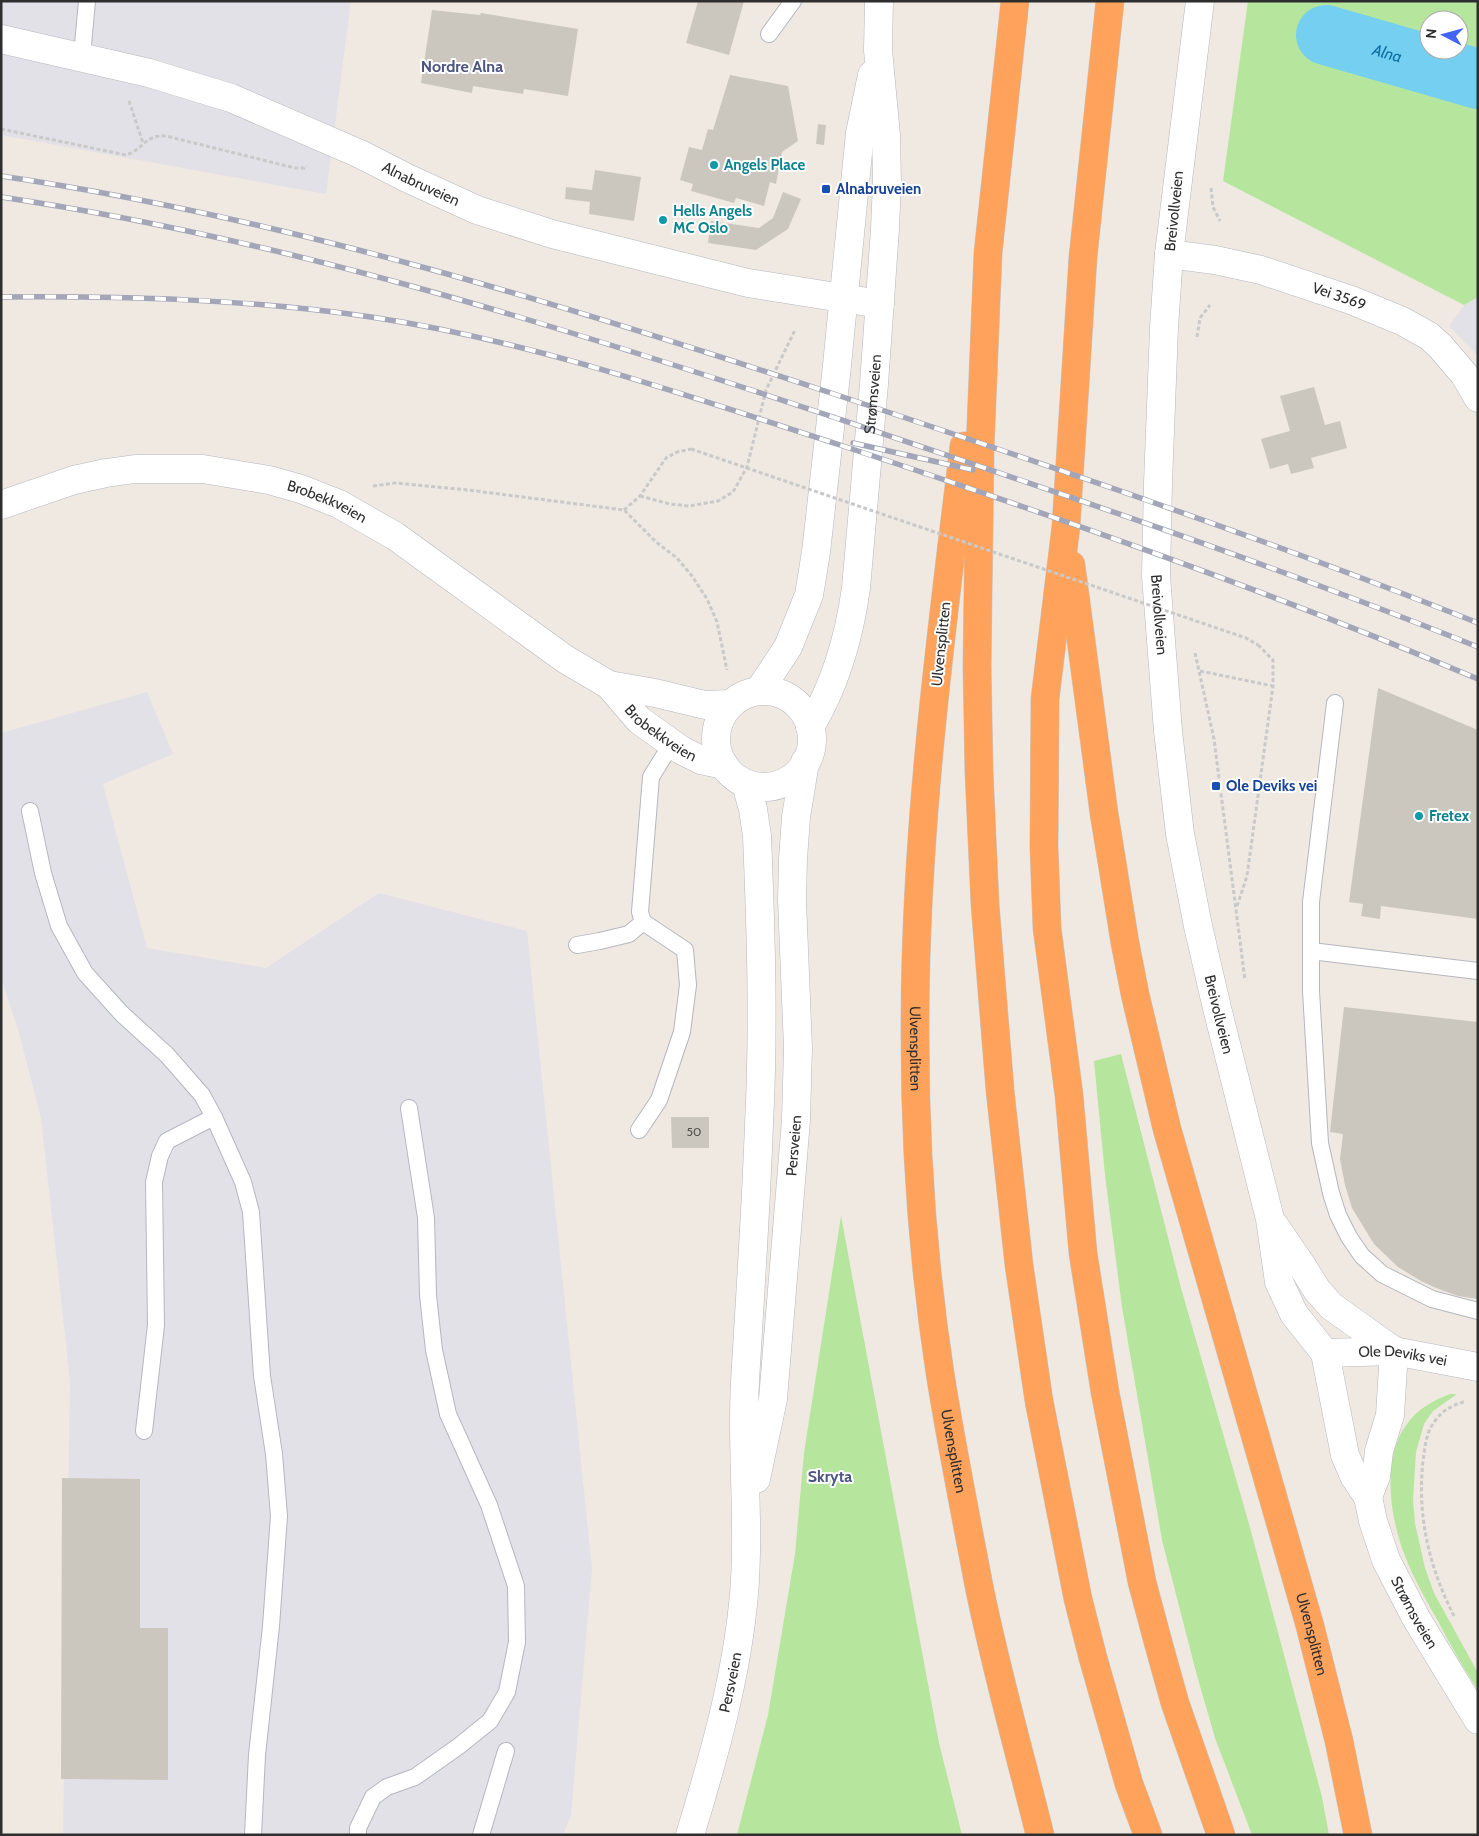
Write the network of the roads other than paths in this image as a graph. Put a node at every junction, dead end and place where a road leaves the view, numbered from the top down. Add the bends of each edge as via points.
1 (87, 1) edge
2 (793, 1) edge
3 (878, 1) edge
4 (1015, 1) edge
5 (1110, 1) edge
6 (1200, 1) edge
7 (769, 34) dead end
8 (1, 39) edge
9 (878, 50) junction
10 (82, 56) junction
11 (988, 253) junction
12 (1169, 254) junction
13 (843, 299) junction
14 (880, 304) junction
15 (1478, 398) edge
16 (1, 505) edge
17 (1066, 526) junction
18 (609, 684) junction
19 (759, 691) junction
20 (1335, 703) dead end
21 (730, 704) junction
22 (810, 727) junction
23 (672, 743) junction
24 (805, 762) junction
25 (724, 765) junction
26 (746, 784) junction
27 (30, 811) dead end
28 (643, 922) junction
29 (577, 944) dead end
30 (1311, 951) junction
31 (1478, 971) edge
32 (409, 1108) dead end
33 (214, 1117) junction
34 (639, 1130) dead end
35 (1270, 1219) junction
36 (1478, 1311) edge
37 (1394, 1351) junction
38 (1325, 1353) junction
39 (1478, 1367) edge
40 (144, 1431) dead end
41 (1368, 1497) junction
42 (747, 1527) junction
43 (1478, 1720) edge
44 (506, 1751) dead end
45 (253, 1835) edge
46 (358, 1835) edge
47 (481, 1835) edge
48 (690, 1835) edge
49 (1040, 1835) edge
50 (1148, 1835) edge
51 (1221, 1835) edge
52 (1358, 1835) edge

1 - 10 lane
2 - 7 lane
3 - 9 street, Strømsveien
4 - 11 highway
5 - 17 highway via 1083,257
6 - 12 street, Breivollveien
8 - 10 street, Alnabruveien
9 - 13 street, Strømsveien via 860,133
9 - 14 street, Strømsveien via 887,182
10 - 13 street, Alnabruveien via 232,98 477,210 533,228 699,272
11 - 49 highway, Ulvensplitten via 954,528 917,908 916,1099 922,1212 940,1370 978,1582
11 - 50 highway via 979,458 977,666 985,904 1000,1090 1019,1265 1039,1401 1078,1599 1129,1784
12 - 15 street, Vei 3569 via 1261,270 1377,310 1429,336 1452,359 1470,369
12 - 35 street, Breivollveien via 1160,410 1156,576 1168,732 1180,834 1198,926
13 - 14 street, Alnabruveien
13 - 19 street, Strømsveien via 809,596 788,647
14 - 22 street, Strømsveien via 852,620 836,676
16 - 18 street, Brobekkveien via 74,480 135,469 203,469 245,475 301,489 339,504 395,536 565,659
17 - 51 highway via 1045,699 1044,847 1047,928 1069,1095 1083,1254 1105,1392 1142,1582 1175,1703
17 - 52 highway, Ulvensplitten via 1106,822 1135,994 1167,1129 1310,1626 1339,1741
18 - 21 street, Brobekkveien via 705,704
18 - 23 street, Brobekkveien via 639,720
19 - 21 street via 743,695
19 - 22 street via 782,694 791,700 800,707
20 - 30 lane via 1311,902
21 - 25 street via 722,715 716,734 718,753
22 - 24 street via 812,739
23 - 25 street, Brobekkveien via 701,760
23 - 28 lane via 651,777 640,912
24 - 26 street via 786,782 760,787
24 - 42 street, Persveien via 793,859 798,1048 791,1188 773,1399
25 - 26 street
26 - 42 street, Persveien via 757,836 761,1041 760,1123 744,1408
27 - 33 lane via 43,873 59,926 85,973 122,1014 167,1055 202,1095
28 - 29 lane via 629,934
28 - 34 lane via 684,950 688,985 682,1032 659,1100
30 - 31 lane
30 - 36 lane via 1320,1144 1338,1215 1362,1256 1382,1274 1432,1299
32 - 46 lane via 426,1218 428,1295 434,1350 448,1414 489,1505 516,1586 517,1642 507,1692 490,1721 415,1777 387,1786 373,1797 358,1828
33 - 40 lane via 167,1141 154,1182 156,1325
33 - 45 lane via 243,1182 251,1212 262,1376 280,1516 256,1755
35 - 37 street, Breivollveien via 1330,1306
35 - 38 street, Breivollveien via 1279,1282 1294,1314
37 - 38 street, Ole Deviks vei
37 - 39 street, Ole Deviks vei
37 - 41 street via 1390,1415
38 - 41 street, Strømsveien via 1345,1455
41 - 43 street, Strømsveien via 1386,1560 1416,1618
42 - 48 street, Persveien via 744,1595 730,1692
44 - 47 lane

